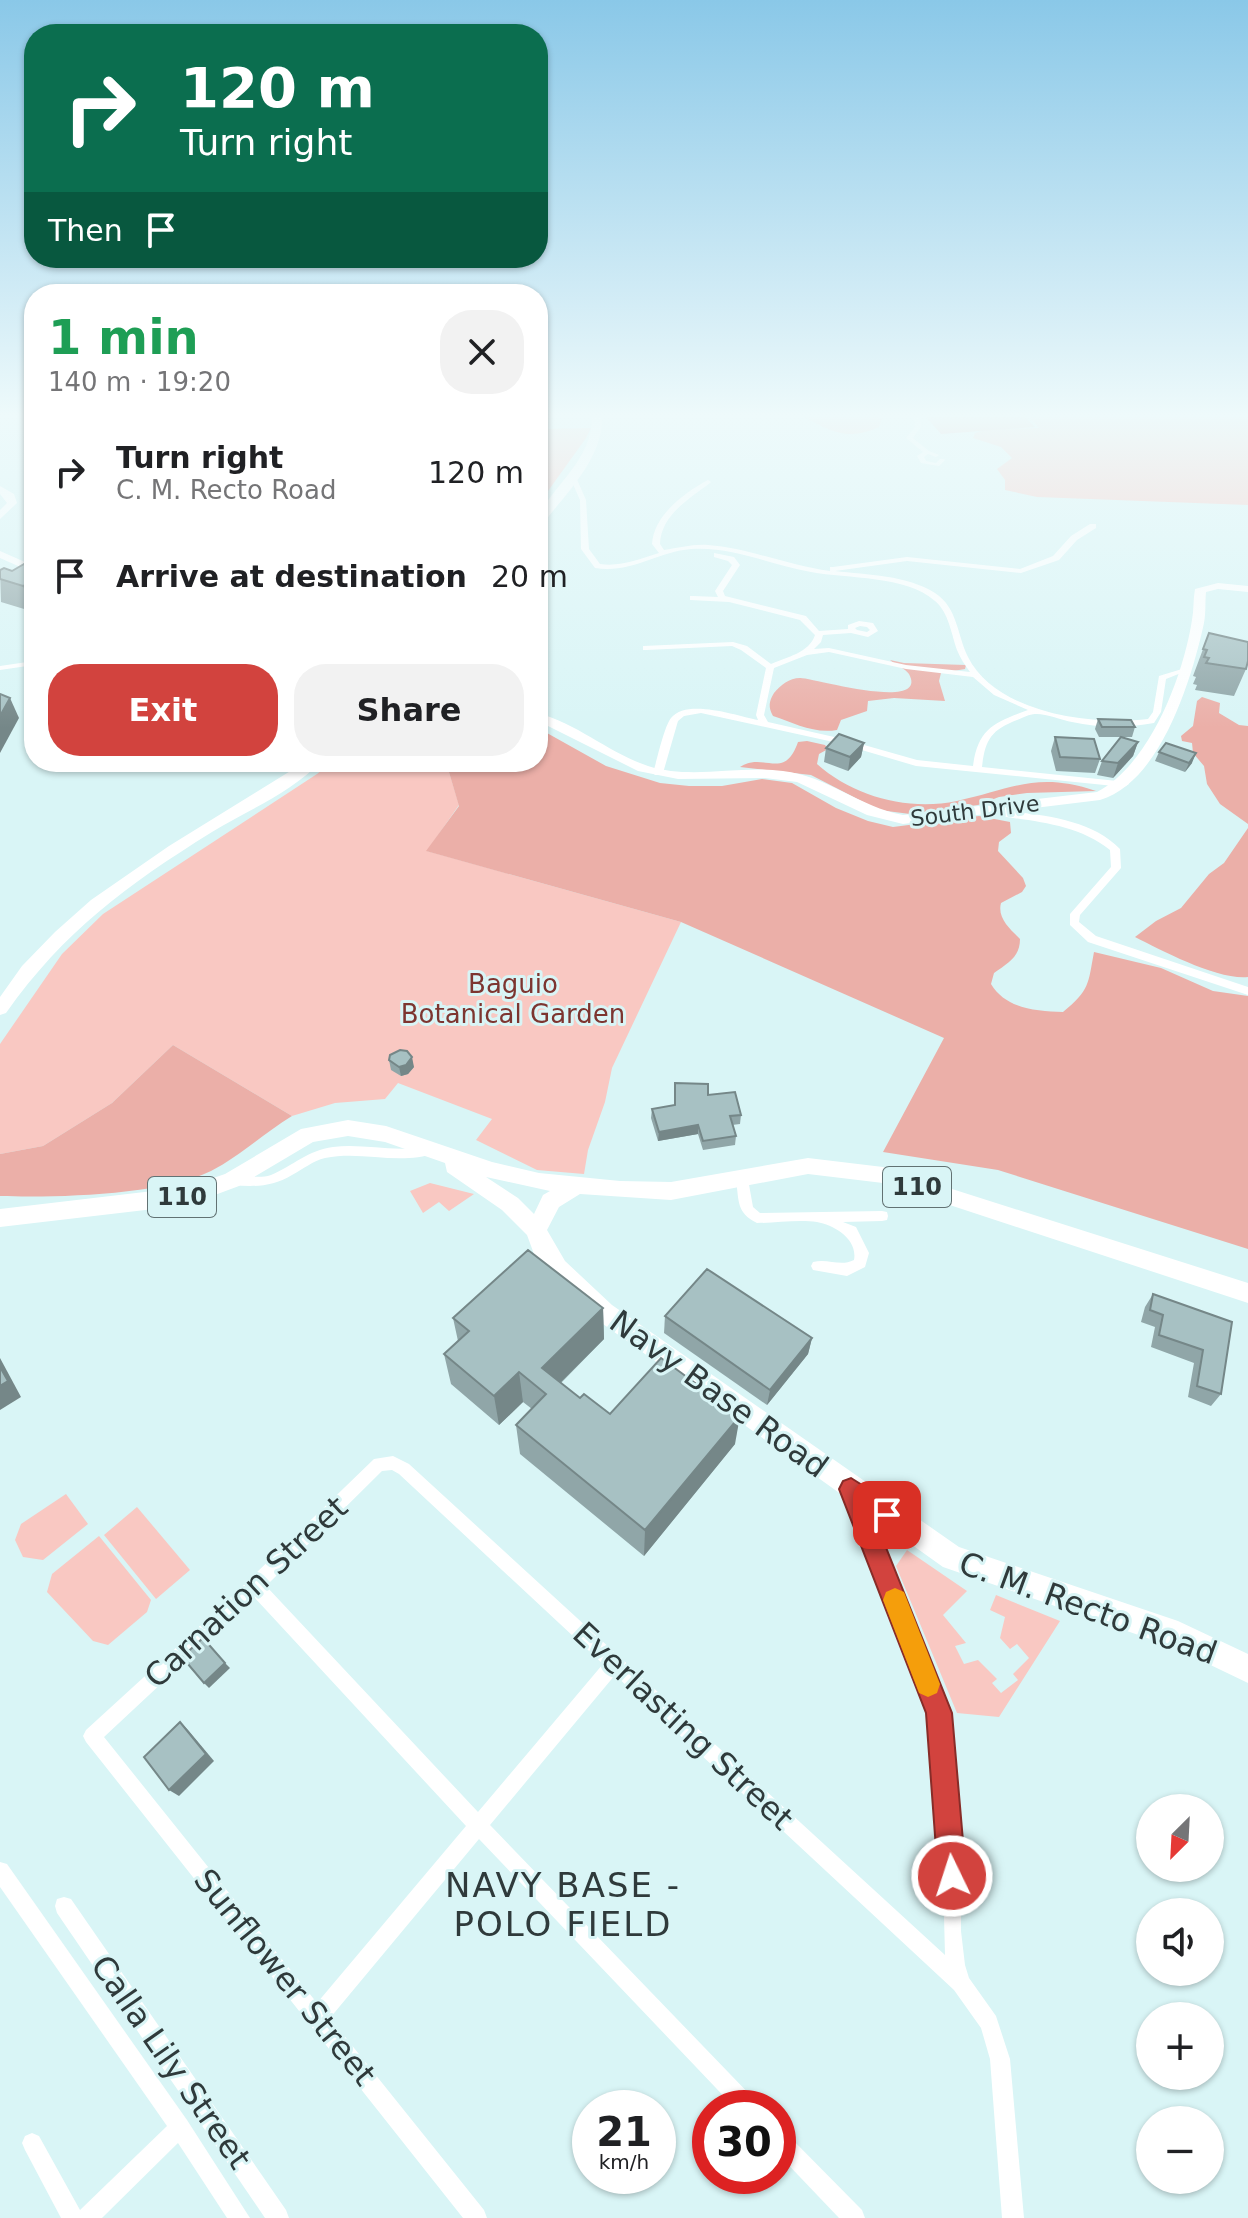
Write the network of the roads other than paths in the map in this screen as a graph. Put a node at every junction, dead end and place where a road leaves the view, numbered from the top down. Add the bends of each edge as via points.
1 (584, 521) edge
2 (665, 521) edge
3 (1093, 526) dead end
4 (662, 552) junction
5 (0, 554) edge
6 (24, 565) edge
7 (807, 570) junction
8 (1248, 589) edge
9 (693, 598) dead end
10 (727, 600) junction
11 (852, 631) dead end
12 (818, 636) junction
13 (646, 648) dead end
14 (829, 650) junction
15 (805, 653) junction
16 (24, 664) edge
17 (770, 667) junction
18 (0, 668) edge
19 (1182, 671) junction
20 (978, 675) junction
21 (1035, 711) junction
22 (759, 720) junction
23 (548, 722) edge
24 (977, 770) junction
25 (295, 772) edge
26 (658, 773) junction
27 (1124, 784) junction
28 (982, 810) junction
29 (1248, 991) edge
30 (0, 1009) edge
31 (436, 1151) junction
32 (742, 1179) junction
33 (576, 1186) junction
34 (882, 1216) dead end
35 (820, 1217) junction
36 (0, 1218) edge
37 (536, 1230) junction
38 (818, 1266) dead end
39 (1248, 1293) edge
40 (404, 1469) joint
41 (851, 1489) junction
42 (255, 1586) junction
43 (614, 1663) junction
44 (1248, 1669) edge
45 (92, 1736) joint
46 (477, 1824) junction
47 (0, 1871) edge
48 (64, 1906) dead end
49 (961, 1983) junction
50 (318, 2017) junction
51 (732, 2090) edge
52 (180, 2127) junction
53 (32, 2143) dead end
54 (796, 2158) edge
55 (73, 2218) edge
56 (87, 2218) edge
57 (239, 2218) edge
58 (278, 2218) edge
59 (476, 2218) edge
60 (854, 2218) edge
61 (1013, 2218) edge

1 - 4 street via 585,549 594,564 616,568
2 - 4 street via 656,530
3 - 7 street via 1056,558 1021,571 907,559
4 - 7 street via 714,548
4 - 10 street via 731,559 736,568 719,591
5 - 6 main road
7 - 20 street via 900,583 933,594 951,611 965,659
8 - 19 main road via 1201,589 1198,624
9 - 10 street
10 - 12 street via 797,615
11 - 12 street
12 - 14 street
12 - 15 street
13 - 17 street via 733,644
14 - 15 street
14 - 20 street via 906,667
15 - 17 street
16 - 18 street
17 - 22 street
19 - 21 street via 1162,678 1151,721 1094,723
19 - 27 main road via 1168,719
20 - 21 street via 999,693
21 - 24 street via 986,733
22 - 24 street via 896,759
22 - 26 street via 713,711 681,714 670,727
23 - 26 main road, South Drive via 622,762
24 - 27 street
25 - 30 main road via 125,881 71,924
26 - 28 main road, South Drive via 785,775 896,820
27 - 28 main road, South Drive via 1100,796
28 - 29 street via 1075,828 1115,849 1116,868 1075,914 1074,923 1092,939
31 - 33 main road, 110 via 491,1170
31 - 36 main road, 110 via 368,1129 329,1130 288,1145 211,1190 149,1203
31 - 37 main road, Navy Base Road via 510,1204
32 - 33 main road, 110 via 671,1191
32 - 35 street via 751,1215 766,1220
32 - 39 main road, 110 via 808,1166 883,1175
33 - 37 main road via 551,1201
34 - 35 street
35 - 38 street via 851,1231 862,1253 860,1263 847,1270
37 - 41 main road, Navy Base Road via 557,1268 604,1312
40 - 42 street, Carnation Street via 379,1464
40 - 43 street, Everlasting Street
41 - 44 main road, C. M. Recto Road via 952,1558 1178,1635
41 - 49 street, Navy Base Road via 939,1713 952,1931
42 - 45 street, Carnation Street
42 - 46 street
43 - 46 street
43 - 49 street, Everlasting Street
45 - 50 street, Sunflower Street
46 - 50 street
46 - 51 street
47 - 52 street
48 - 58 street, Calla Lily Street
49 - 61 street, Navy Base Road via 989,2023 1000,2059
50 - 59 street, Sunflower Street
52 - 56 street
52 - 57 street
53 - 55 street
54 - 60 street

